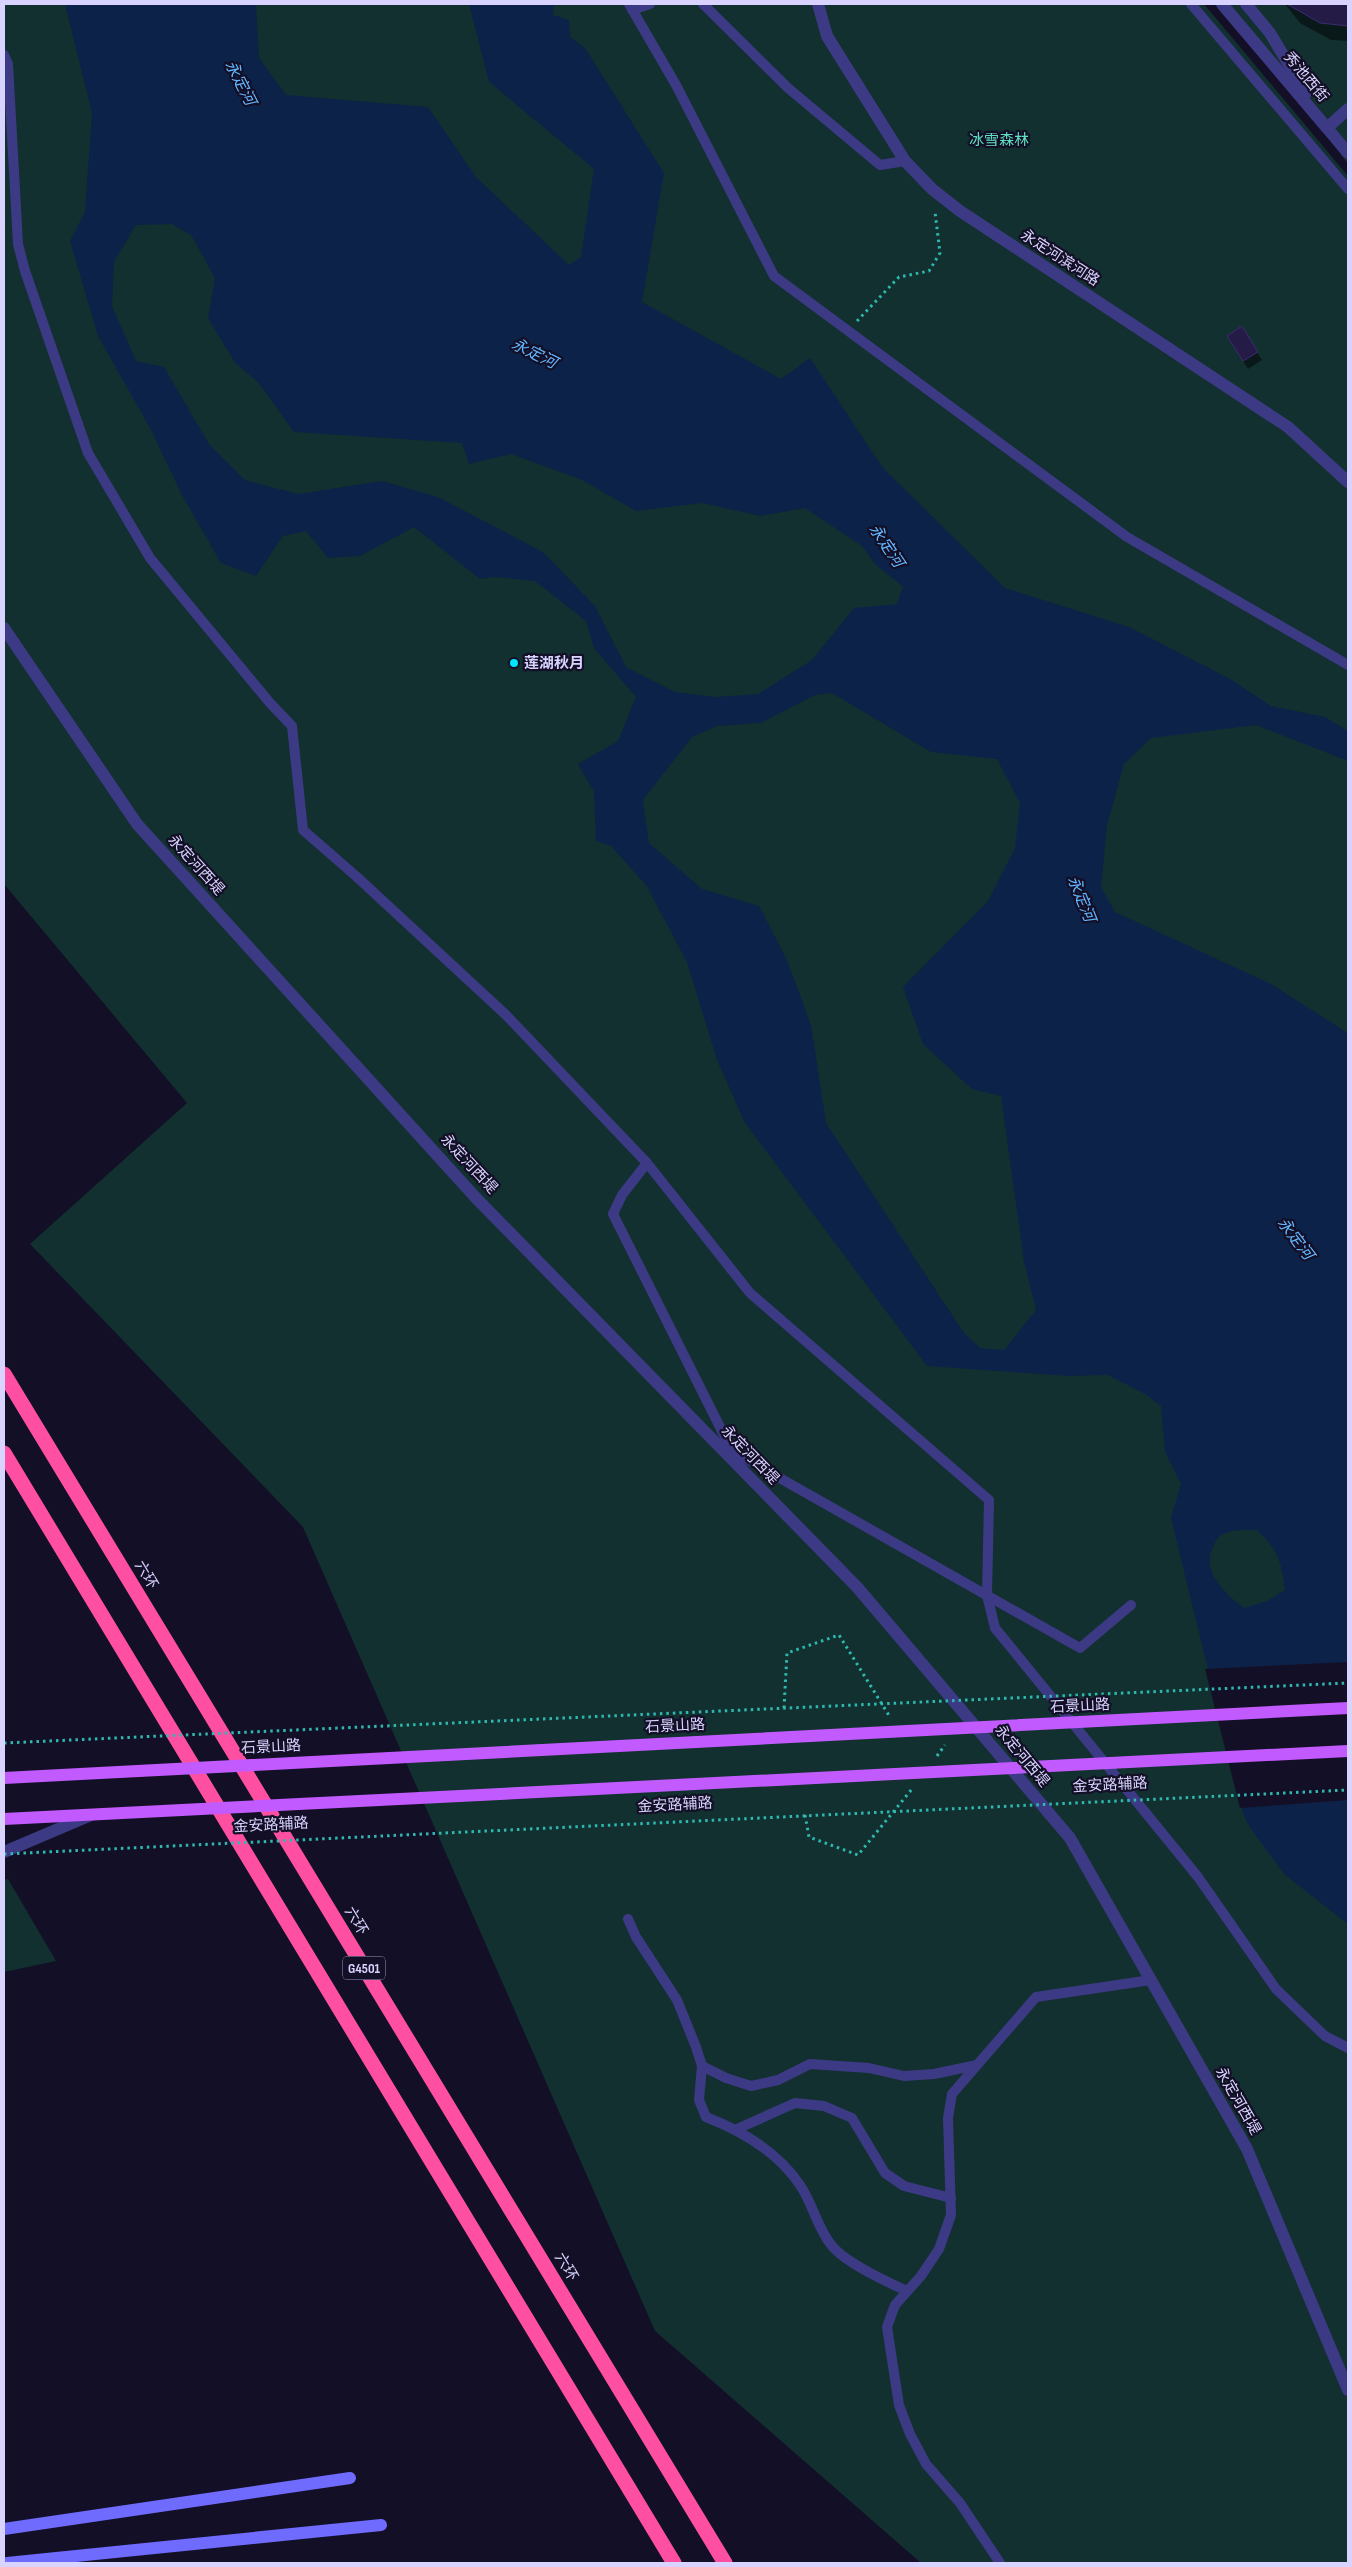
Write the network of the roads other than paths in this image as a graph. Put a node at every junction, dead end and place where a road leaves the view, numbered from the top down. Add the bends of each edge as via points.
1 (650, 4) edge
2 (704, 4) edge
3 (818, 4) edge
4 (1192, 4) edge
5 (1222, 4) edge
6 (1246, 4) edge
7 (630, 7) edge
8 (4, 55) edge
9 (1348, 109) edge
10 (1327, 128) junction
11 (1348, 153) edge
12 (905, 162) junction
13 (1348, 188) edge
14 (1348, 482) edge
15 (4, 628) edge
16 (1348, 665) edge
17 (647, 1163) junction
18 (4, 1374) edge
19 (4, 1453) edge
20 (731, 1454) junction
21 (987, 1595) junction
22 (1131, 1605) dead end
23 (1348, 1708) edge
24 (1348, 1751) edge
25 (4, 1778) edge
26 (92, 1815) junction
27 (4, 1819) edge
28 (4, 1853) edge
29 (628, 1919) dead end
30 (1151, 1980) junction
31 (1348, 2048) edge
32 (977, 2065) junction
33 (702, 2066) junction
34 (737, 2129) junction
35 (951, 2198) junction
36 (907, 2291) junction
37 (1348, 2390) edge
38 (350, 2478) dead end
39 (381, 2525) dead end
40 (4, 2528) edge
41 (7, 2563) edge
42 (674, 2563) edge
43 (725, 2563) edge
44 (1000, 2563) edge

1 - 7 lane
2 - 12 lane via 788,88 880,165
3 - 12 street, 永定河滨河路 via 827,36
4 - 13 lane
5 - 10 street, 秀池西街
6 - 10 street, 秀池西街 via 1270,33
7 - 16 lane via 676,86 774,276 1127,538
8 - 17 lane via 8,64 18,244 88,453 150,558 292,726 303,830 506,1015
9 - 10 street
10 - 11 street
12 - 14 street, 永定河滨河路 via 960,211 1288,427
15 - 20 street, 永定河西堤 via 137,824 476,1198
17 - 20 lane via 622,1195 613,1214
17 - 21 lane via 750,1293 989,1500
18 - 43 highway, 六环 / G4501
19 - 42 highway, G4501
20 - 21 lane
20 - 30 street, 永定河西堤 via 856,1587 1070,1838
21 - 22 lane via 1080,1648
21 - 31 lane via 995,1628 1198,1877 1276,1989 1325,2036
23 - 25 main road, 石景山路, bridge
24 - 26 main road, bridge
26 - 27 main road, bridge
26 - 28 street
29 - 33 lane via 677,2000
30 - 32 lane via 1036,1997
30 - 37 street, 永定河西堤 via 1247,2149
32 - 33 lane via 904,2076 869,2068 810,2064 778,2080 751,2086
32 - 35 lane via 952,2094 948,2118
33 - 34 lane via 699,2100 706,2117
34 - 35 lane via 795,2103 824,2106 852,2118 885,2173 904,2186
34 - 36 lane via 758,2143 801,2186 832,2247 871,2274
35 - 36 lane via 951,2216 939,2249
36 - 44 lane via 895,2305 887,2327 899,2405 926,2464 960,2503
38 - 40 main road
39 - 41 main road

